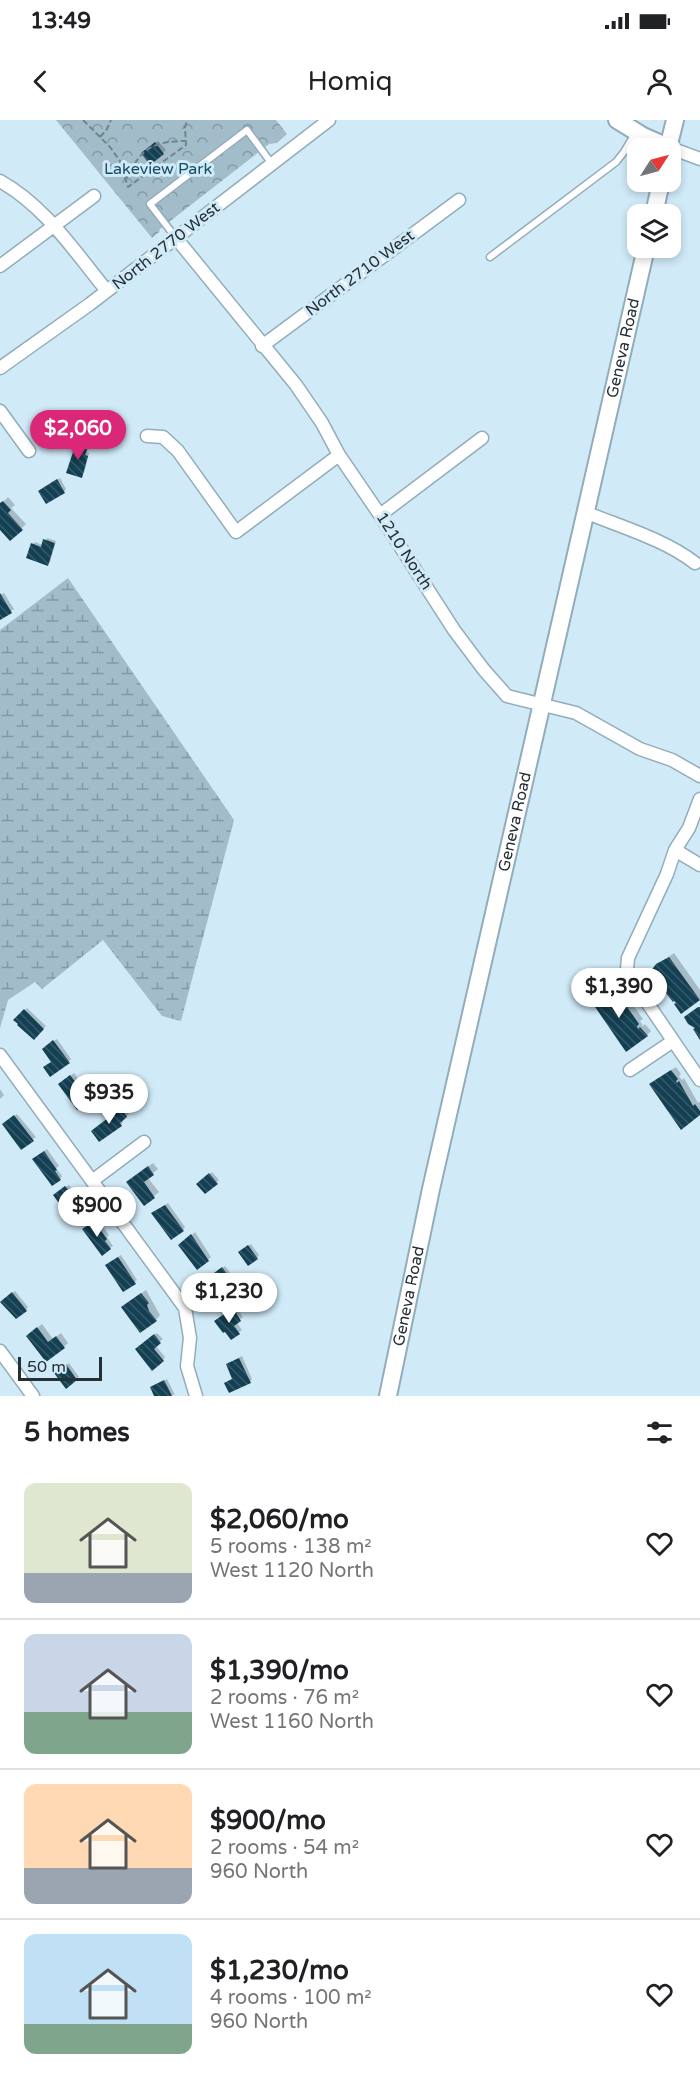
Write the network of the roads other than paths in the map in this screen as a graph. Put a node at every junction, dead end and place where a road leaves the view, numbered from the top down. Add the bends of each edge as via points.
1 (329, 120) edge
2 (616, 120) edge
3 (675, 120) edge
4 (636, 132) junction
5 (648, 138) edge
6 (670, 138) edge
7 (681, 152) edge
8 (700, 159) edge
9 (272, 164) junction
10 (0, 181) edge
11 (94, 196) dead end
12 (459, 200) dead end
13 (54, 227) junction
14 (176, 238) junction
15 (490, 256) dead end
16 (644, 258) edge
17 (0, 266) edge
18 (107, 291) junction
19 (262, 346) junction
20 (0, 368) edge
21 (0, 411) edge
22 (147, 436) dead end
23 (482, 438) dead end
24 (29, 451) dead end
25 (339, 456) junction
26 (585, 512) junction
27 (380, 515) junction
28 (695, 563) dead end
29 (541, 705) junction
30 (700, 776) edge
31 (700, 799) edge
32 (675, 850) junction
33 (700, 865) edge
34 (673, 1041) junction
35 (0, 1055) edge
36 (630, 1070) dead end
37 (700, 1080) edge
38 (144, 1142) dead end
39 (92, 1181) junction
40 (0, 1351) edge
41 (33, 1396) edge
42 (196, 1396) edge
43 (388, 1396) edge

1 - 9 street, North 2770 West
2 - 4 main road
3 - 6 main road
4 - 5 main road
4 - 15 lane via 616,162
7 - 8 street
9 - 14 street, North 2770 West
9 - 14 lane via 247,130 150,204
10 - 13 street via 18,192
11 - 13 street
12 - 19 street, North 2710 West
13 - 17 street
13 - 18 street
14 - 18 street, North 2770 West
14 - 19 street, 1210 North
16 - 26 main road, Geneva Road
18 - 20 street, North 2770 West
19 - 25 street, 1210 North via 296,385
21 - 24 street
22 - 25 street via 163,437 178,452 236,532
23 - 27 street
25 - 27 street, 1210 North
26 - 28 street via 662,544
26 - 29 main road, Geneva Road
27 - 29 street, 1210 North via 484,670 507,696
29 - 30 street, 1210 North via 576,713 640,749 672,760
29 - 43 main road, Geneva Road via 433,1178
31 - 32 street
32 - 33 street
32 - 34 street via 628,958 627,969
34 - 36 street
34 - 37 street
35 - 39 street
38 - 39 street
39 - 42 street via 185,1308 190,1338 187,1366
40 - 41 street

